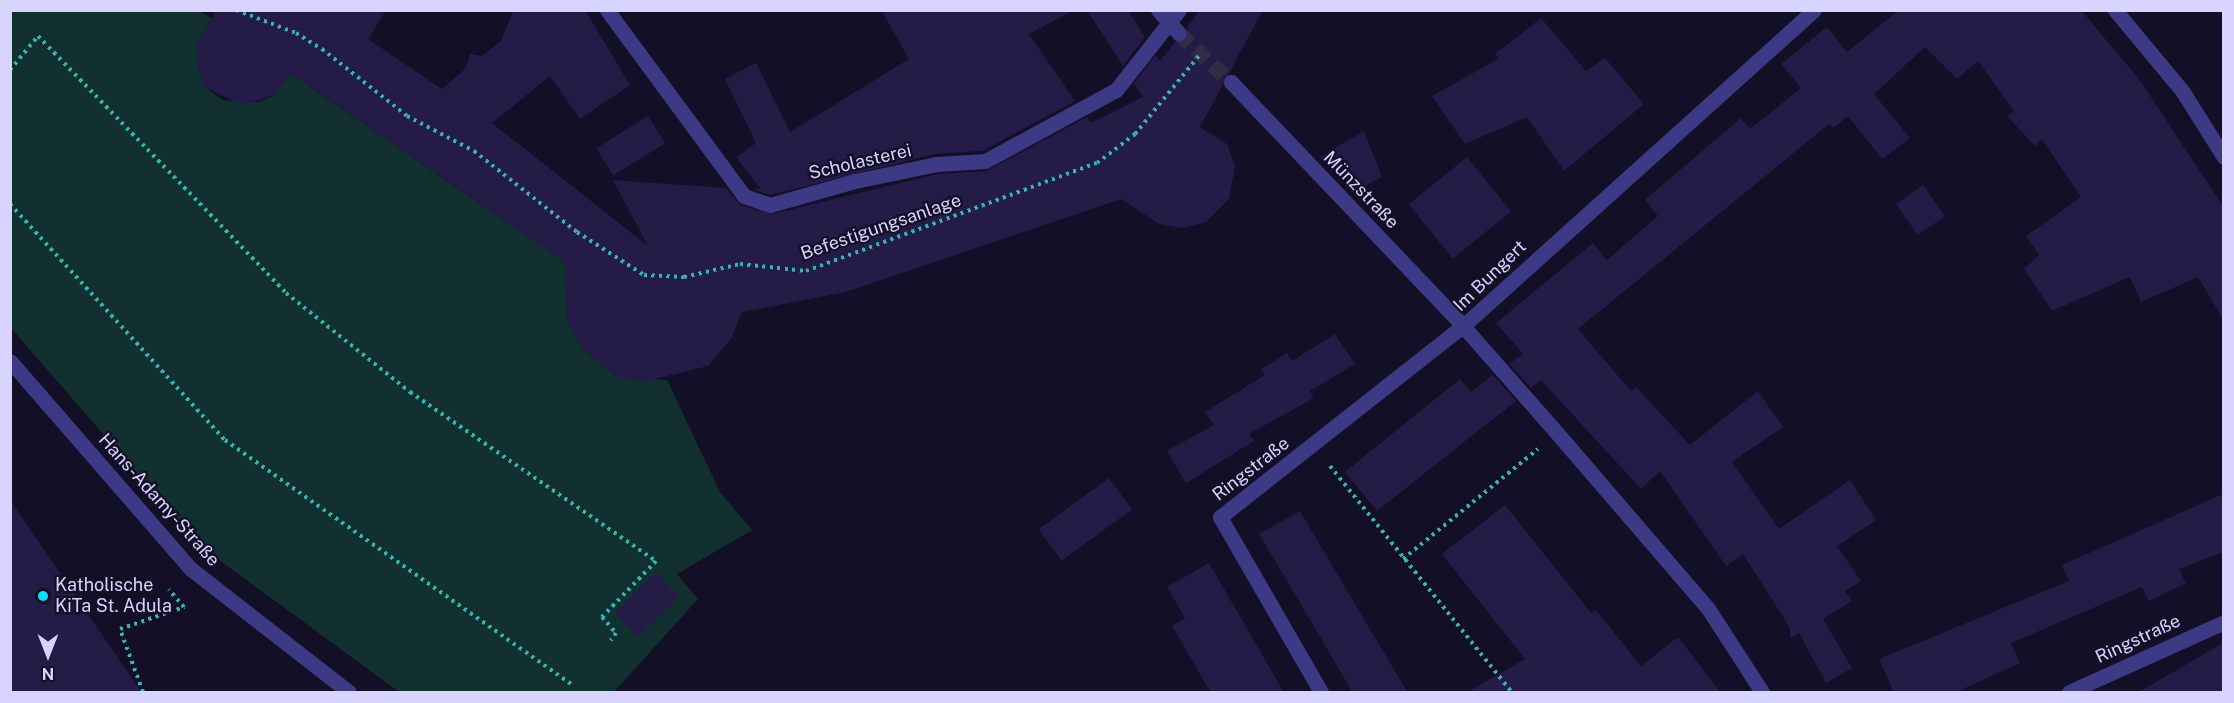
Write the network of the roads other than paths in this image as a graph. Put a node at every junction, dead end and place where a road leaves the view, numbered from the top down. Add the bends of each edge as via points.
1 (608, 10) edge
2 (1158, 10) edge
3 (1179, 10) edge
4 (1814, 10) edge
5 (2115, 10) edge
6 (1174, 28) junction
7 (1230, 82) tunnel mouth
8 (2223, 157) edge
9 (1463, 326) junction
10 (10, 361) edge
11 (2223, 622) edge
12 (350, 693) edge
13 (1321, 693) edge
14 (1761, 693) edge
15 (2069, 693) edge

1 - 6 street, Scholasterei via 744,196 770,206 855,180 937,164 985,161 1116,90
2 - 6 street
3 - 6 street, Scholasterei
4 - 9 street, Im Bungert
5 - 8 street via 2183,92
7 - 9 street, Münzstraße
9 - 13 street, Ringstraße via 1220,517
9 - 14 street, Im Bungert via 1709,610
10 - 12 street, Hans-Adamy-Straße via 191,569
11 - 15 street, Ringstraße

